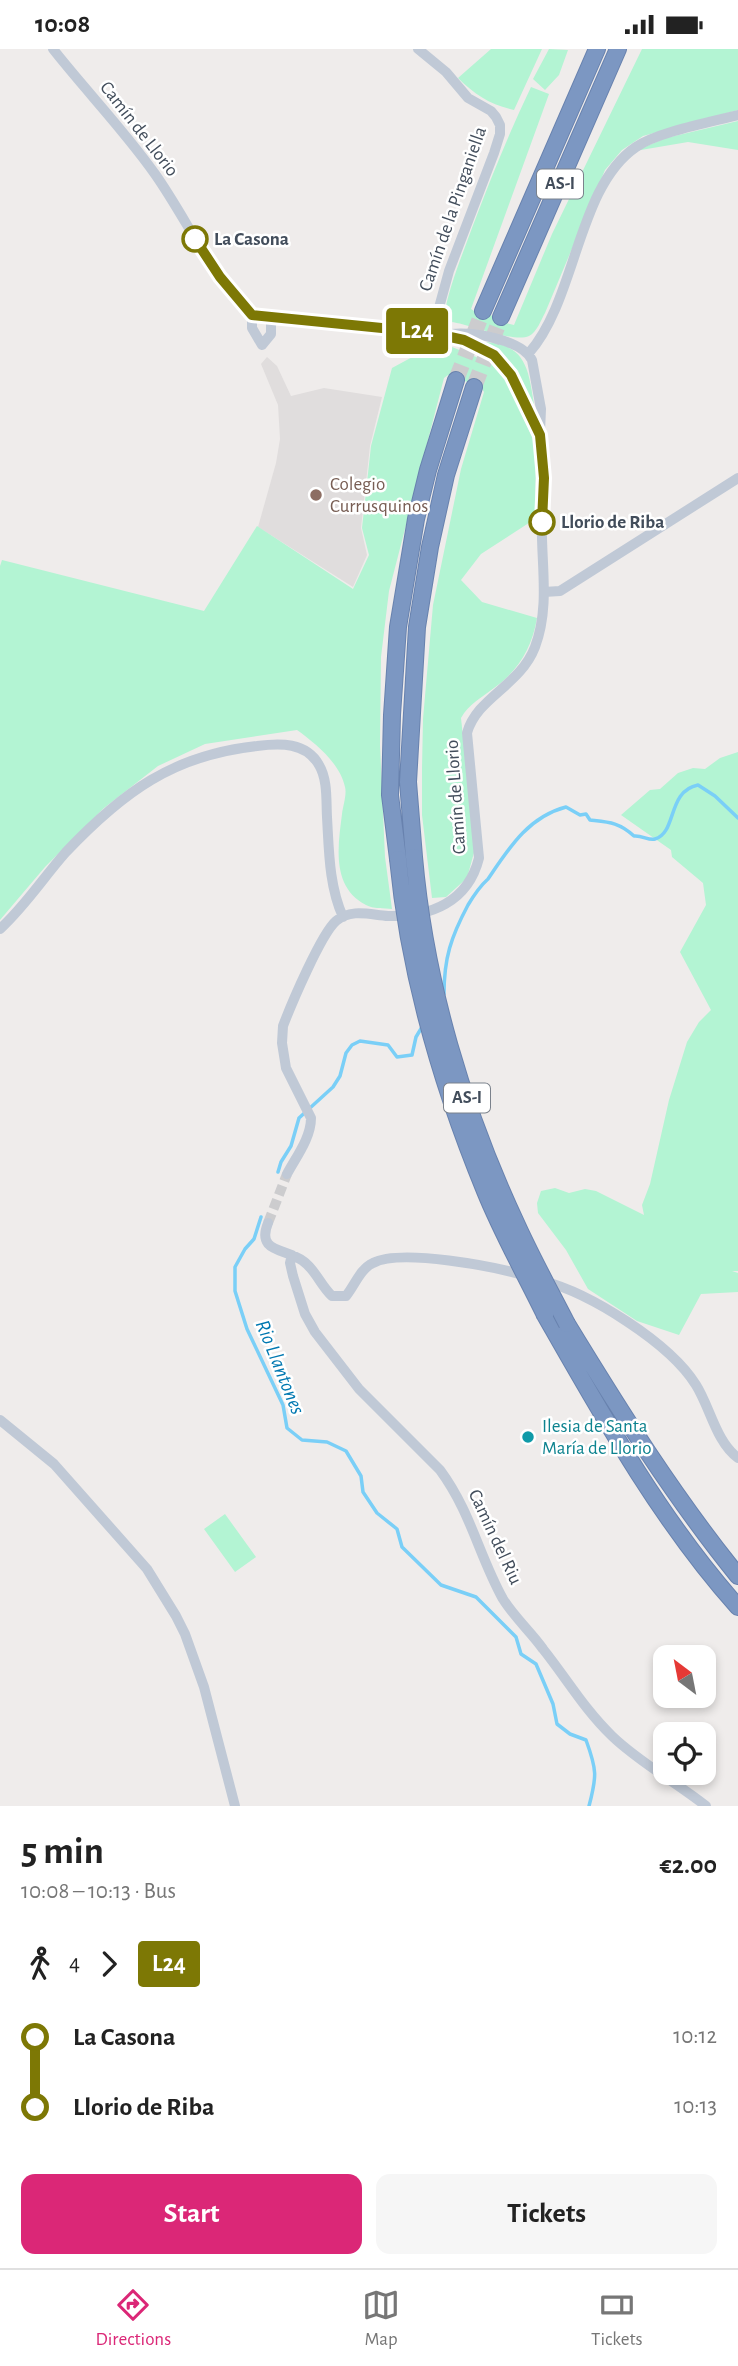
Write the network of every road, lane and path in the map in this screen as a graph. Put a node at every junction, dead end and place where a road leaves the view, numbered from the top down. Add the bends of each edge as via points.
1 (53, 49) edge
2 (418, 49) edge
3 (597, 49) edge
4 (617, 51) edge
5 (738, 115) edge
6 (483, 311) tunnel mouth
7 (252, 315) junction
8 (501, 317) tunnel mouth
9 (271, 318) junction
10 (432, 333) junction
11 (444, 335) junction
12 (529, 353) junction
13 (456, 380) tunnel mouth
14 (474, 387) tunnel mouth
15 (540, 435) junction
16 (738, 478) edge
17 (544, 592) junction
18 (406, 858) junction
19 (343, 917) junction
20 (0, 929) edge
21 (287, 1174) tunnel mouth
22 (268, 1223) tunnel mouth
23 (292, 1255) junction
24 (0, 1420) edge
25 (738, 1458) edge
26 (738, 1576) edge
27 (738, 1607) edge
28 (235, 1806) edge
29 (706, 1806) edge

1 - 7 street, Camín de Llorio via 152,170 207,260
2 - 10 street, Camín de la Pinganiella via 468,98 491,111 500,125
3 - 6 highway, AS-I
4 - 8 highway, AS-I
5 - 12 street via 654,138 620,160 604,181 562,294
7 - 9 street, Camín de Llorio
7 - 9 street via 251,328 262,345 271,334
9 - 10 street, Camín de Llorio
10 - 11 street, Camín de Llorio
11 - 12 street, Camín de Llorio via 466,332 502,340
11 - 15 street, Camín de Llorio via 494,355 511,375
12 - 15 street, Camín de Llorio via 541,409
13 - 18 highway, AS-I via 410,546 398,627 390,795
14 - 18 highway, AS-I via 446,475 417,627
15 - 17 street, Camín de Llorio
16 - 17 street via 561,591
17 - 19 street, Camín de Llorio via 541,631 527,663 482,707 467,733 479,858 475,876 465,891 435,909 414,915 350,913
18 - 26 highway, AS-I, bridge via 463,1088 516,1223 567,1324 628,1426
18 - 27 highway, AS-I, bridge via 402,905 413,968 448,1097 485,1192 545,1315 614,1437 695,1554
19 - 20 street via 332,884 323,774 302,748 277,744 200,756 136,789 65,854
19 - 21 street via 326,935 283,1026 286,1068 311,1126
22 - 23 street via 266,1242
23 - 25 street via 308,1265 332,1296 339,1297 351,1290 369,1265 386,1258 445,1261 516,1273 586,1296 659,1346 688,1373 727,1447
23 - 29 street, Camín del Riu via 293,1276 315,1332 359,1389 449,1482 505,1601 579,1701 613,1737
24 - 28 street via 54,1464 147,1569 169,1604 204,1686

